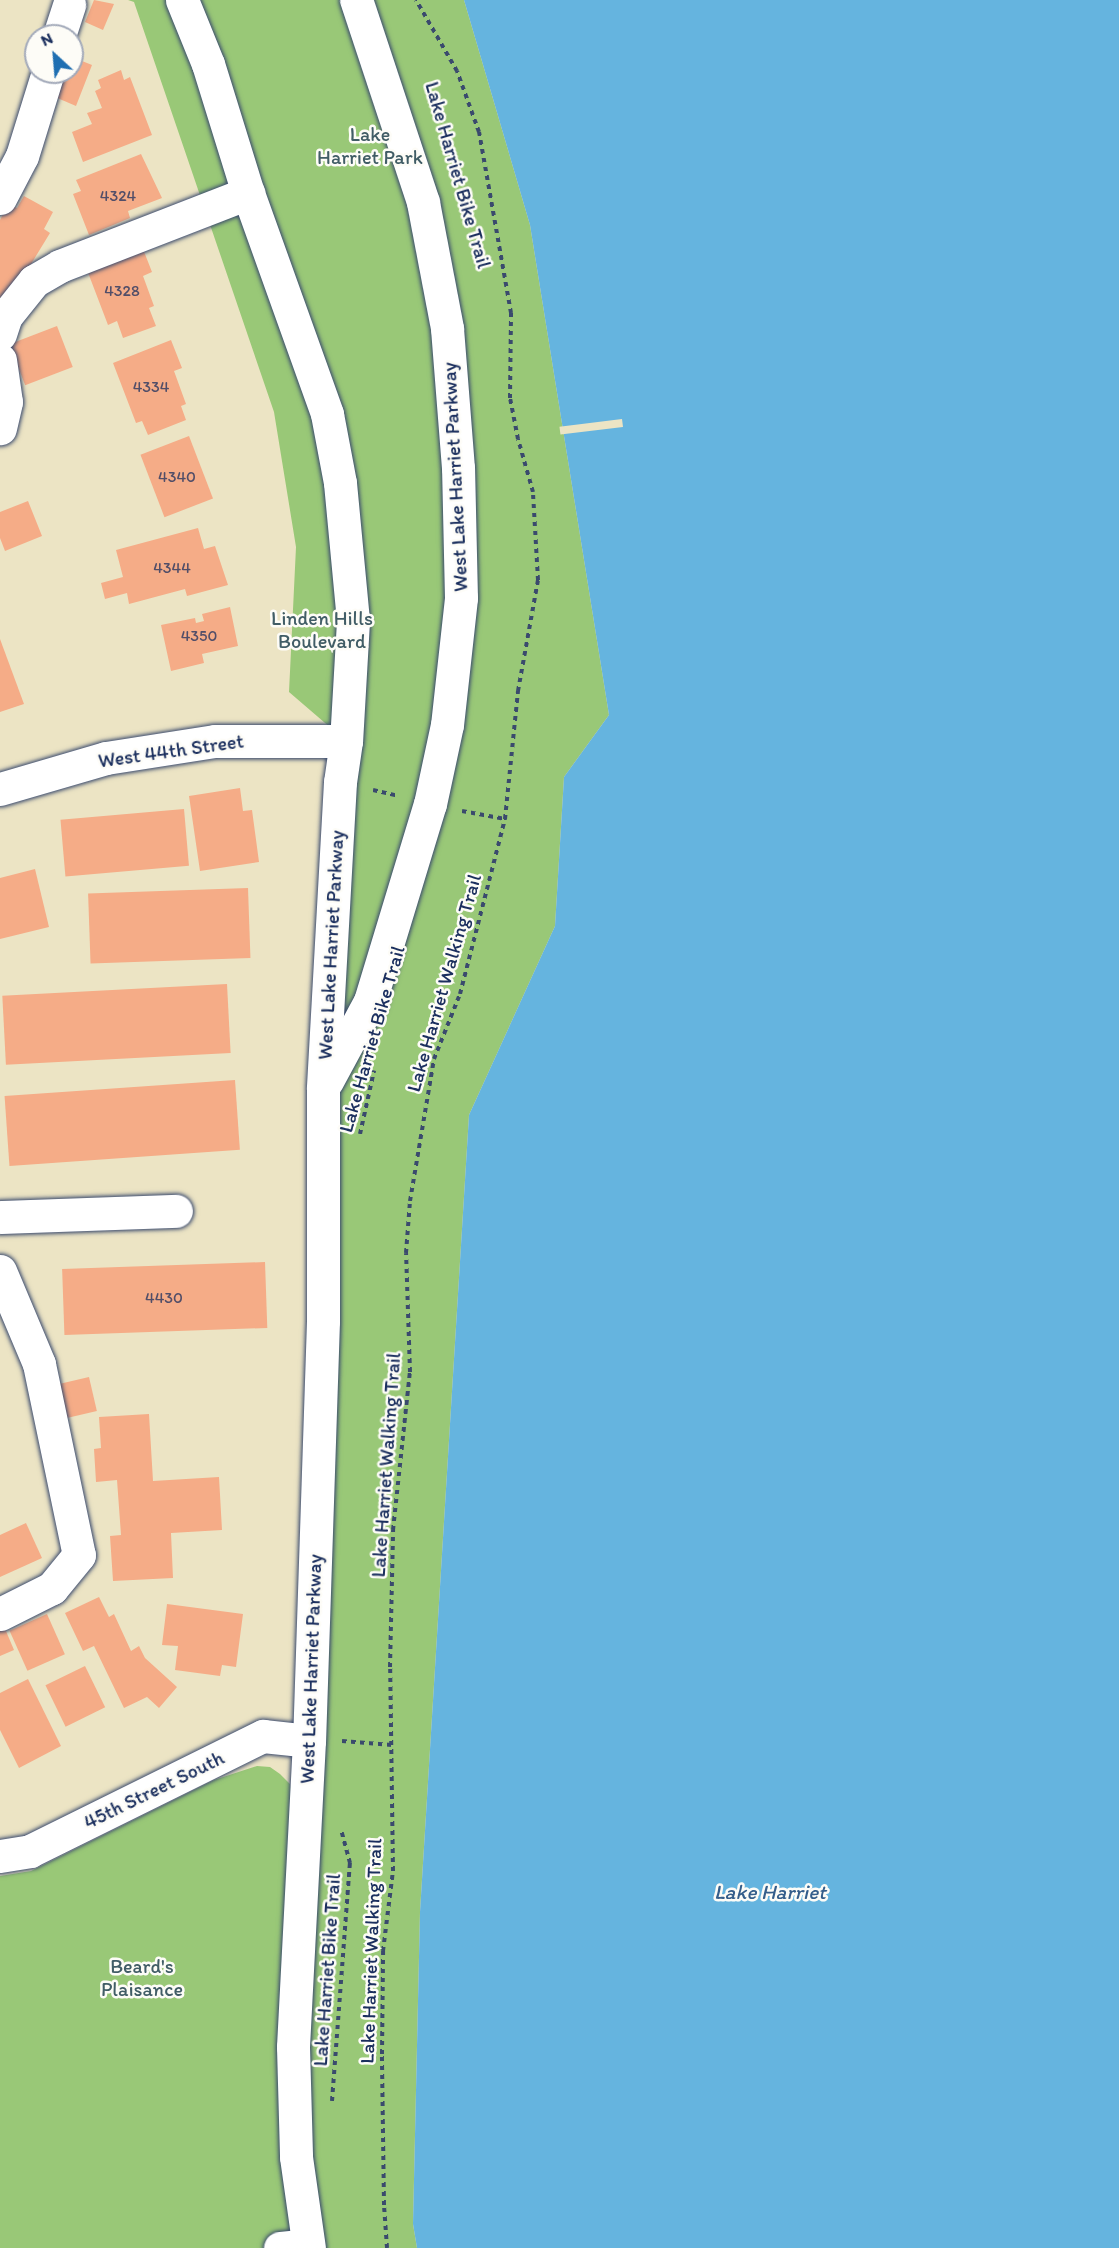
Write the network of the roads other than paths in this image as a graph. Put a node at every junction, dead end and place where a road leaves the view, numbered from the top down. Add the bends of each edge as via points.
1 (182, 0) edge
2 (356, 0) edge
3 (69, 5) dead end
4 (63, 24) edge
5 (44, 84) edge
6 (248, 193) junction
7 (0, 198) edge
8 (0, 334) edge
9 (0, 360) edge
10 (0, 428) edge
11 (346, 741) junction
12 (0, 789) edge
13 (323, 1089) junction
14 (176, 1211) dead end
15 (0, 1217) edge
16 (0, 1271) edge
17 (0, 1614) edge
18 (320, 1741) junction
19 (0, 1856) edge
20 (299, 2247) edge

1 - 6 street, West Lake Harriet Parkway via 208,64
2 - 13 street, West Lake Harriet Parkway via 423,202 447,328 458,468 461,598 447,725 430,804 370,1001
3 - 4 street
5 - 7 street via 21,156
6 - 8 street via 60,266 34,281 6,316
6 - 11 street, West Lake Harriet Parkway via 327,414 340,483 353,621
9 - 10 street via 6,402
11 - 12 street, West 44th Street via 215,741 106,758
11 - 13 street, West Lake Harriet Parkway via 340,782
13 - 18 street, West Lake Harriet Parkway
14 - 15 street
16 - 17 street via 39,1364 79,1555 52,1588
18 - 19 street, 45th Street South via 263,1736 30,1851
18 - 20 street, West Lake Harriet Parkway via 293,2047

